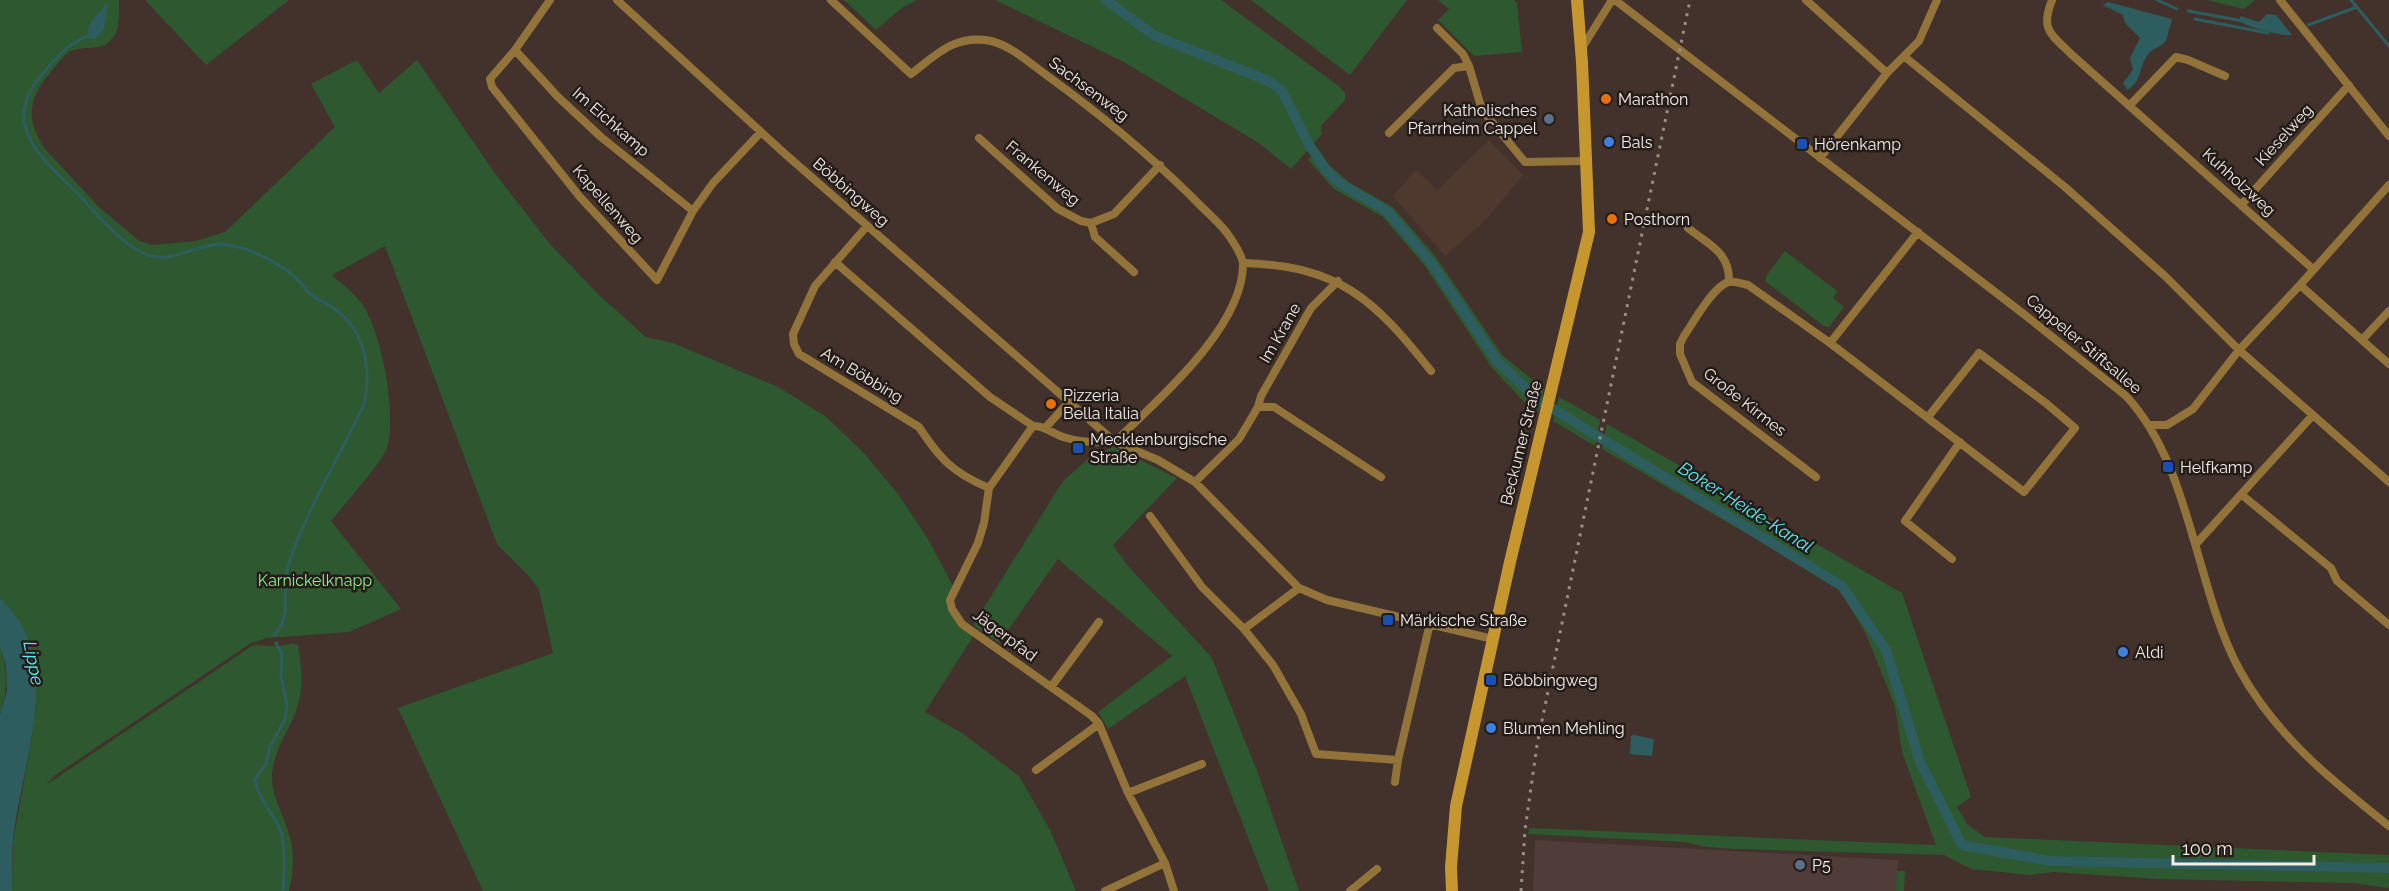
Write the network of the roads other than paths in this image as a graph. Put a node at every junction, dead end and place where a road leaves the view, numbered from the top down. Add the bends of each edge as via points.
1 (550, 0) edge
2 (616, 0) edge
3 (831, 0) edge
4 (1577, 0) edge
5 (1613, 0) edge
6 (1806, 0) edge
7 (1937, 0) edge
8 (2052, 0) edge
9 (2280, 0) edge
10 (1437, 28) dead end
11 (1581, 49) junction
12 (515, 50) junction
13 (1905, 57) junction
14 (1469, 66) junction
15 (1887, 73) junction
16 (2225, 76) dead end
17 (2349, 85) junction
18 (2130, 105) junction
19 (761, 132) junction
20 (1389, 133) dead end
21 (2389, 136) edge
22 (979, 138) dead end
23 (1820, 158) junction
24 (1587, 161) junction
25 (1160, 165) junction
26 (2389, 184) edge
27 (2242, 204) junction
28 (693, 211) junction
29 (1091, 223) junction
30 (867, 226) junction
31 (1688, 228) dead end
32 (1918, 232) junction
33 (835, 262) junction
34 (1243, 262) junction
35 (2313, 269) junction
36 (1134, 272) dead end
37 (1338, 281) junction
38 (1729, 282) junction
39 (2300, 285) junction
40 (2389, 311) edge
41 (2362, 340) junction
42 (1830, 343) junction
43 (2239, 350) junction
44 (2389, 364) edge
45 (1431, 371) dead end
46 (1069, 402) junction
47 (1258, 407) junction
48 (2313, 416) junction
49 (1928, 417) junction
50 (2149, 425) junction
51 (1033, 426) junction
52 (1046, 427) junction
53 (1115, 442) junction
54 (1960, 442) junction
55 (1381, 477) dead end
56 (1816, 477) dead end
57 (1195, 482) junction
58 (2389, 482) edge
59 (989, 488) junction
60 (2242, 495) junction
61 (1150, 516) dead end
62 (2196, 544) junction
63 (1952, 559) dead end
64 (1299, 588) junction
65 (1099, 622) dead end
66 (1430, 623) junction
67 (2389, 625) edge
68 (1245, 629) junction
69 (1493, 639) junction
70 (1051, 687) junction
71 (1099, 724) junction
72 (1398, 760) junction
73 (1202, 764) dead end
74 (1036, 770) dead end
75 (1395, 782) dead end
76 (1128, 793) junction
77 (2389, 826) edge
78 (1165, 863) junction
79 (1377, 869) dead end
80 (1105, 891) edge
81 (1174, 891) edge
82 (1350, 891) edge
83 (1452, 891) edge

1 - 12 street, Kapellenweg
2 - 19 street, Böbbingweg
3 - 25 street, Sachsenweg via 911,74 956,42 1000,44 1104,117
4 - 11 main road, Beckumer Straße
5 - 11 street, Cappeler Stiftsallee
5 - 23 street, Cappeler Stiftsallee
6 - 15 street
7 - 13 street via 1919,41
8 - 18 street, Kuhholzweg via 2045,21 2047,30
9 - 17 street
10 - 14 street via 1463,54
11 - 24 main road, Beckumer Straße
12 - 28 street, Im Eichkamp via 602,137
12 - 28 street, Kapellenweg via 490,79 492,87 580,197 657,280
13 - 15 street
13 - 43 street via 2064,187 2166,277
14 - 20 street via 1454,68
14 - 24 street via 1482,110 1525,162
15 - 23 street
16 - 18 street via 2176,57
17 - 21 street
17 - 27 street, Kieselweg
18 - 27 street, Kuhholzweg
19 - 28 street, Kapellenweg via 713,183
19 - 30 street, Böbbingweg
22 - 29 street, Frankenweg via 1058,210 1072,219
23 - 32 street, Cappeler Stiftsallee
24 - 69 main road, Beckumer Straße via 1589,232
25 - 29 street, Frankenweg via 1114,214
25 - 34 street, Sachsenweg via 1227,233
26 - 35 street
27 - 35 street, Kuhholzweg
29 - 36 street, Frankenweg via 1095,237
30 - 33 street, Am Böbbing
30 - 46 street, Böbbingweg
31 - 38 street via 1723,256 1728,263
32 - 42 street
32 - 50 street, Cappeler Stiftsallee via 2121,392
33 - 51 street via 990,397
33 - 59 street, Am Böbbing via 815,286 793,334 799,354 919,427 955,471
34 - 37 street via 1309,270
34 - 53 street via 1226,321 1187,369
35 - 39 street
37 - 45 street via 1373,305
37 - 47 street, Im Krane via 1311,308
38 - 42 street via 1748,285
38 - 56 street, Große Kirmes via 1715,292 1683,336 1680,354 1688,375
39 - 41 street
39 - 43 street
40 - 41 street
41 - 44 street
42 - 49 street
43 - 48 street
43 - 50 street via 2193,409 2167,425
46 - 52 street
46 - 53 street, Böbbingweg
47 - 55 street via 1274,407
47 - 57 street, Im Krane via 1239,439
48 - 58 street
48 - 60 street
49 - 54 street
49 - 54 street via 1979,353 2075,428 2024,492
50 - 62 street, Cappeler Stiftsallee
51 - 52 street
51 - 59 street
52 - 53 street, Böbbingweg via 1061,437
53 - 57 street, Böbbingweg via 1158,460
54 - 63 street via 1905,521
57 - 64 street, Böbbingweg
59 - 70 street, Jägerpfad via 978,543 950,600 952,609 962,624
60 - 62 street
60 - 67 street via 2331,568 2337,581
61 - 68 street via 1202,587
62 - 77 street, Cappeler Stiftsallee via 2224,634 2238,668 2262,706 2300,751
64 - 66 street, Böbbingweg via 1327,600
64 - 68 street
65 - 70 street
66 - 69 street, Böbbingweg
66 - 72 street
68 - 72 street via 1274,665 1301,714 1316,754
69 - 83 main road, Beckumer Straße via 1456,806
70 - 71 street, Jägerpfad
71 - 74 street
71 - 76 street, Jägerpfad
72 - 75 street
73 - 76 street
76 - 78 street, Jägerpfad
78 - 80 street
78 - 81 street, Jägerpfad
79 - 82 street

